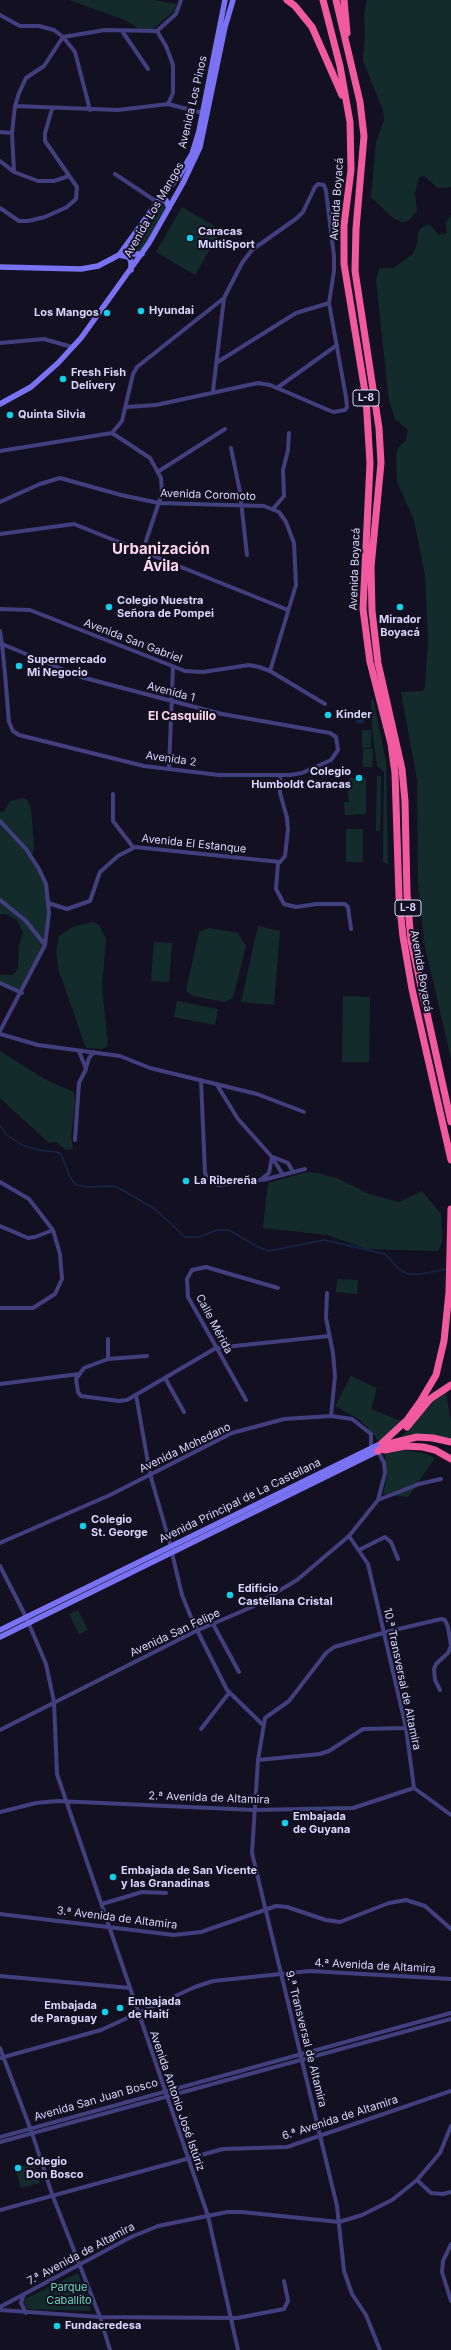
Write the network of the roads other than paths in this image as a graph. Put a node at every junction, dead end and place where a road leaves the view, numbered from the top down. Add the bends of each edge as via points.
1 (181, 0) edge
2 (225, 0) edge
3 (233, 0) edge
4 (287, 0) edge
5 (323, 0) edge
6 (336, 0) edge
7 (344, 0) edge
8 (0, 14) edge
9 (122, 31) junction
10 (157, 31) junction
11 (64, 37) junction
12 (348, 49) junction
13 (148, 69) dead end
14 (168, 104) junction
15 (15, 106) junction
16 (52, 108) junction
17 (90, 110) junction
18 (348, 111) junction
19 (202, 113) junction
20 (0, 132) edge
21 (12, 133) junction
22 (0, 161) edge
23 (14, 172) junction
24 (115, 174) dead end
25 (69, 176) junction
26 (158, 201) junction
27 (0, 208) edge
28 (169, 208) junction
29 (128, 244) junction
30 (142, 254) junction
31 (119, 255) junction
32 (0, 267) edge
33 (131, 270) junction
34 (224, 298) junction
35 (329, 303) junction
36 (0, 342) edge
37 (337, 345) junction
38 (72, 347) junction
39 (216, 362) junction
40 (277, 388) junction
41 (213, 391) junction
42 (0, 404) edge
43 (126, 407) junction
44 (225, 428) dead end
45 (112, 433) junction
46 (289, 433) dead end
47 (231, 448) dead end
48 (0, 451) edge
49 (159, 471) junction
50 (0, 502) edge
51 (159, 503) junction
52 (241, 504) junction
53 (273, 509) junction
54 (0, 534) edge
55 (146, 541) dead end
56 (247, 555) dead end
57 (0, 608) edge
58 (288, 610) junction
59 (0, 631) edge
60 (1, 644) edge
61 (173, 667) junction
62 (270, 671) junction
63 (0, 673) edge
64 (5, 674) junction
65 (172, 701) junction
66 (325, 704) dead end
67 (327, 762) joint
68 (169, 769) junction
69 (280, 775) junction
70 (113, 794) dead end
71 (0, 821) edge
72 (133, 847) junction
73 (278, 863) junction
74 (0, 900) edge
75 (48, 903) junction
76 (351, 929) dead end
77 (44, 945) junction
78 (0, 983) edge
79 (22, 993) junction
80 (0, 1033) edge
81 (79, 1051) junction
82 (94, 1052) junction
83 (86, 1069) junction
84 (201, 1080) junction
85 (217, 1084) junction
86 (304, 1112) dead end
87 (451, 1122) edge
88 (75, 1140) dead end
89 (272, 1157) junction
90 (451, 1160) edge
91 (305, 1169) dead end
92 (293, 1172) junction
93 (283, 1175) junction
94 (260, 1180) junction
95 (0, 1182) edge
96 (451, 1209) edge
97 (0, 1226) edge
98 (52, 1230) junction
99 (450, 1252) edge
100 (278, 1288) dead end
101 (327, 1293) dead end
102 (0, 1308) edge
103 (329, 1336) junction
104 (108, 1339) dead end
105 (216, 1348) junction
106 (147, 1356) dead end
107 (108, 1359) junction
108 (79, 1374) junction
109 (165, 1378) junction
110 (0, 1384) edge
111 (451, 1385) edge
112 (136, 1395) junction
113 (246, 1400) dead end
114 (184, 1412) dead end
115 (331, 1416) junction
116 (451, 1442) edge
117 (382, 1443) junction
118 (371, 1447) junction
119 (378, 1451) junction
120 (451, 1459) edge
121 (150, 1474) junction
122 (441, 1480) dead end
123 (378, 1500) junction
124 (349, 1536) junction
125 (0, 1543) edge
126 (171, 1547) junction
127 (359, 1550) junction
128 (172, 1553) junction
129 (398, 1559) dead end
130 (0, 1566) edge
131 (27, 1620) junction
132 (213, 1624) junction
133 (0, 1630) edge
134 (196, 1631) junction
135 (383, 1632) junction
136 (0, 1637) edge
137 (239, 1672) dead end
138 (440, 1690) dead end
139 (229, 1693) junction
140 (54, 1702) junction
141 (262, 1724) junction
142 (406, 1728) junction
143 (0, 1730) edge
144 (201, 1730) dead end
145 (258, 1760) junction
146 (414, 1788) junction
147 (67, 1801) junction
148 (254, 1810) junction
149 (0, 1812) edge
150 (451, 1815) edge
151 (166, 1893) dead end
152 (102, 1904) junction
153 (266, 1908) junction
154 (0, 1914) edge
155 (110, 1926) junction
156 (451, 1929) edge
157 (281, 1973) junction
158 (0, 1976) edge
159 (451, 1979) edge
160 (130, 1988) junction
161 (137, 2013) junction
162 (451, 2013) edge
163 (451, 2019) edge
164 (0, 2048) edge
165 (300, 2053) junction
166 (2, 2058) edge
167 (301, 2060) junction
168 (165, 2090) junction
169 (451, 2091) edge
170 (167, 2097) junction
171 (451, 2126) edge
172 (30, 2128) junction
173 (32, 2133) junction
174 (321, 2135) junction
175 (0, 2137) edge
176 (0, 2142) edge
177 (188, 2158) junction
178 (417, 2180) junction
179 (451, 2192) edge
180 (52, 2194) junction
181 (0, 2210) edge
182 (208, 2216) junction
183 (339, 2222) junction
184 (451, 2244) edge
185 (80, 2264) junction
186 (284, 2281) dead end
187 (24, 2294) junction
188 (451, 2301) edge
189 (0, 2309) edge
190 (26, 2313) junction
191 (100, 2317) junction
192 (231, 2318) junction
193 (110, 2350) edge
194 (238, 2350) edge
195 (380, 2350) edge

1 - 10 street via 176,14
2 - 19 street, Avenida Los Pinos
3 - 28 street, Avenida Los Mangos via 200,147
4 - 18 highway via 303,15 319,40
5 - 18 highway, Avenida Boyacá / L-8 via 340,66
6 - 12 highway, Avenida Boyacá / L-8
7 - 12 highway
8 - 11 street via 20,26 40,26 54,30
9 - 10 street
9 - 11 street via 105,30
9 - 13 street
10 - 14 street via 173,65 173,93
11 - 15 street via 44,66 26,78
11 - 17 street via 75,52
12 - 87 highway, Avenida Boyacá / L-8 via 360,102 364,136 355,271 379,428 380,463 371,567 372,611 378,663 402,768 411,941
14 - 17 street via 118,110
14 - 19 street
15 - 16 street
15 - 21 street
16 - 17 street
16 - 25 street via 45,141
18 - 90 highway, Avenida Boyacá / L-8 via 351,128 351,170 344,225 344,264 366,398 370,463 363,609 370,662 391,744 395,773 399,897 403,937 412,989
19 - 26 street, Avenida Los Pinos via 192,154 179,176
20 - 21 street
21 - 23 street
22 - 23 street
23 - 25 street via 46,182
24 - 26 street
25 - 27 street via 77,187 77,196 72,204 38,219 24,221 19,221
26 - 28 street via 166,200
26 - 29 street, Avenida Los Pinos
28 - 30 street, Avenida Los Mangos
29 - 30 street via 133,254
29 - 31 street, Avenida Los Pinos
30 - 33 street, Avenida Los Mangos
31 - 32 street, Avenida Los Pinos via 98,266 81,268
31 - 33 street via 129,257
33 - 38 street, Avenida Los Mangos
34 - 35 street via 246,256 297,218 303,212 314,187 321,184 326,191 334,256
34 - 39 street
34 - 43 street via 137,367
35 - 37 street
35 - 39 street via 296,313
36 - 38 street via 44,339
37 - 40 street
37 - 40 street via 346,397 345,410 333,412
38 - 42 street, Avenida Los Mangos via 41,380
39 - 41 street
40 - 41 street via 258,383
41 - 43 street via 156,405
43 - 45 street via 119,427
44 - 49 street
45 - 48 street
45 - 49 street via 150,458
46 - 53 street via 283,470 284,496
47 - 52 street
49 - 51 street via 163,486
50 - 51 street, Avenida Coromoto via 60,478
51 - 52 street, Avenida Coromoto
51 - 55 street
52 - 53 street, Avenida Coromoto
52 - 56 street
53 - 58 street via 279,512 286,522 294,543 296,585
54 - 58 street via 74,524
57 - 61 street, Avenida San Gabriel via 30,610
58 - 62 street
59 - 60 street
60 - 64 street
60 - 65 street, Avenida 1 via 81,677
61 - 62 street, Avenida San Gabriel via 202,672 249,665
61 - 65 street
62 - 66 street, Avenida San Gabriel
63 - 64 street
64 - 68 street, Avenida 2 via 9,722 13,731 144,766
65 - 67 street, Avenida 1 via 222,714 330,733 336,738 338,750 334,758
65 - 68 street
67 - 69 street, Avenida 2 via 302,773
68 - 69 street, Avenida 2 via 220,775
69 - 73 street via 280,793 288,829 285,856
70 - 72 street via 113,821
71 - 75 street via 26,849 39,869 46,884
72 - 73 street, Avenida El Estanque
72 - 75 street, Avenida El Estanque via 100,872 90,902 67,908
73 - 76 street via 276,890 284,904 296,907 345,904 348,907
74 - 77 street via 26,921
75 - 77 street via 49,925
77 - 79 street
78 - 79 street
79 - 80 street
80 - 81 street via 38,1045
81 - 82 street
81 - 83 street
82 - 83 street
82 - 84 street via 120,1056 150,1068
83 - 88 street via 79,1083
84 - 85 street
84 - 94 street via 205,1173 208,1179 218,1185
85 - 86 street via 264,1096
85 - 89 street via 238,1119
89 - 92 street via 288,1163
89 - 93 street
89 - 94 street via 269,1173
91 - 92 street
92 - 93 street
93 - 94 street
95 - 98 street via 29,1199
96 - 99 highway
97 - 98 street via 28,1238
98 - 102 street via 60,1254 62,1279 55,1294 33,1308
99 - 117 highway via 444,1341 436,1375 407,1420
100 - 105 street, Calle Mérida via 206,1267 192,1270 187,1279 188,1297
101 - 103 street via 326,1318
103 - 105 street
103 - 115 street via 335,1376
104 - 107 street
105 - 109 street
105 - 113 street, Calle Mérida
106 - 107 street
107 - 108 street via 84,1368
108 - 110 street
108 - 112 street via 76,1386 81,1396 119,1401
109 - 112 street
109 - 114 street
111 - 117 highway via 431,1398 402,1432
112 - 121 street
115 - 118 street, Avenida Mohedano via 352,1420 365,1428 372,1436
115 - 121 street, Avenida Mohedano via 284,1419 232,1434
116 - 119 highway via 417,1437 392,1443
117 - 118 street, Avenida Principal de La Castellana
118 - 126 street, Avenida Principal de La Castellana
119 - 120 highway via 405,1446 423,1447
119 - 123 street, Avenida San Felipe via 384,1463 385,1473
119 - 128 street, Avenida Principal de La Castellana
121 - 125 street, Avenida Mohedano via 110,1495
121 - 126 street
122 - 123 street, Avenida San Felipe via 419,1484
123 - 124 street, Avenida San Felipe
124 - 127 street, 10.ª Transversal de Altamira
124 - 132 street, Avenida San Felipe via 297,1580 252,1607
126 - 131 street, Avenida Principal de La Castellana
127 - 129 street via 385,1537 391,1542
127 - 135 street, 10.ª Transversal de Altamira via 368,1564
128 - 131 street, Avenida Principal de La Castellana
128 - 134 street via 182,1596
130 - 131 street, Avenida Antonio José Istúriz
131 - 133 street, Avenida Principal de La Castellana
131 - 136 street, Avenida Principal de La Castellana
131 - 140 street, Avenida Antonio José Istúriz via 46,1664
132 - 134 street, Avenida San Felipe
132 - 137 street
134 - 139 street
134 - 140 street, Avenida San Felipe
135 - 138 street via 445,1620 451,1646 434,1669 435,1680
135 - 141 street via 330,1650 289,1701 269,1713
135 - 142 street, 10.ª Transversal de Altamira
139 - 141 street
139 - 144 street
140 - 143 street, Avenida San Felipe
140 - 147 street, Avenida Antonio José Istúriz via 56,1768
141 - 145 street, 9.ª Transversal de Altamira
142 - 145 street via 363,1728 329,1751 320,1754
142 - 146 street, 10.ª Transversal de Altamira
145 - 148 street, 9.ª Transversal de Altamira
146 - 148 street, 2.ª Avenida de Altamira via 357,1808
146 - 150 street
147 - 148 street, 2.ª Avenida de Altamira
147 - 149 street, 2.ª Avenida de Altamira via 36,1803
147 - 152 street, Avenida Antonio José Istúriz
148 - 153 street, 9.ª Transversal de Altamira via 252,1853
151 - 152 street via 142,1892
152 - 155 street, Avenida Antonio José Istúriz
153 - 155 street, 3.ª Avenida de Altamira via 230,1924 188,1934 159,1934
153 - 156 street, 3.ª Avenida de Altamira via 287,1907 340,1922 389,1903 406,1900 425,1906
153 - 157 street, 9.ª Transversal de Altamira
154 - 155 street, 3.ª Avenida de Altamira
155 - 160 street, Avenida Antonio José Istúriz
157 - 159 street, 4.ª Avenida de Altamira via 310,1971
157 - 161 street, 4.ª Avenida de Altamira via 204,1983
157 - 165 street, 9.ª Transversal de Altamira
158 - 160 street
160 - 161 street, Avenida Antonio José Istúriz
161 - 166 street, 4.ª Avenida de Altamira via 101,2030
161 - 168 street, Avenida Antonio José Istúriz
162 - 165 street, Avenida San Juan Bosco
163 - 167 street, Avenida San Juan Bosco
164 - 166 street
165 - 167 street, 9.ª Transversal de Altamira
165 - 168 street, Avenida San Juan Bosco
166 - 172 street
167 - 170 street, Avenida San Juan Bosco
167 - 174 street, 9.ª Transversal de Altamira
168 - 170 street, Avenida Antonio José Istúriz
168 - 172 street, Avenida San Juan Bosco
169 - 174 street, 6.ª Avenida de Altamira
170 - 173 street, Avenida San Juan Bosco
170 - 177 street, Avenida Antonio José Istúriz
171 - 178 street via 440,2152
172 - 173 street
172 - 175 street, Avenida San Juan Bosco
173 - 176 street, Avenida San Juan Bosco
173 - 180 street
174 - 177 street, 6.ª Avenida de Altamira via 287,2147 232,2147
174 - 183 street, 9.ª Transversal de Altamira
177 - 180 street, 6.ª Avenida de Altamira
177 - 182 street, Avenida Antonio José Istúriz
178 - 179 street via 431,2193
178 - 183 street via 392,2200 362,2215
180 - 181 street, 6.ª Avenida de Altamira
180 - 185 street
182 - 183 street, 7.ª Avenida de Altamira via 242,2212
182 - 185 street, 7.ª Avenida de Altamira via 141,2232
182 - 192 street, Avenida Antonio José Istúriz
183 - 195 street, 9.ª Transversal de Altamira via 347,2283 368,2321
184 - 188 street via 443,2261 442,2272
185 - 187 street, 7.ª Avenida de Altamira
185 - 191 street
186 - 192 street via 288,2301 284,2309
187 - 189 street, 7.ª Avenida de Altamira
187 - 190 street via 21,2306
189 - 190 street
190 - 191 street
191 - 192 street
191 - 193 street
192 - 194 street, Avenida Antonio José Istúriz

